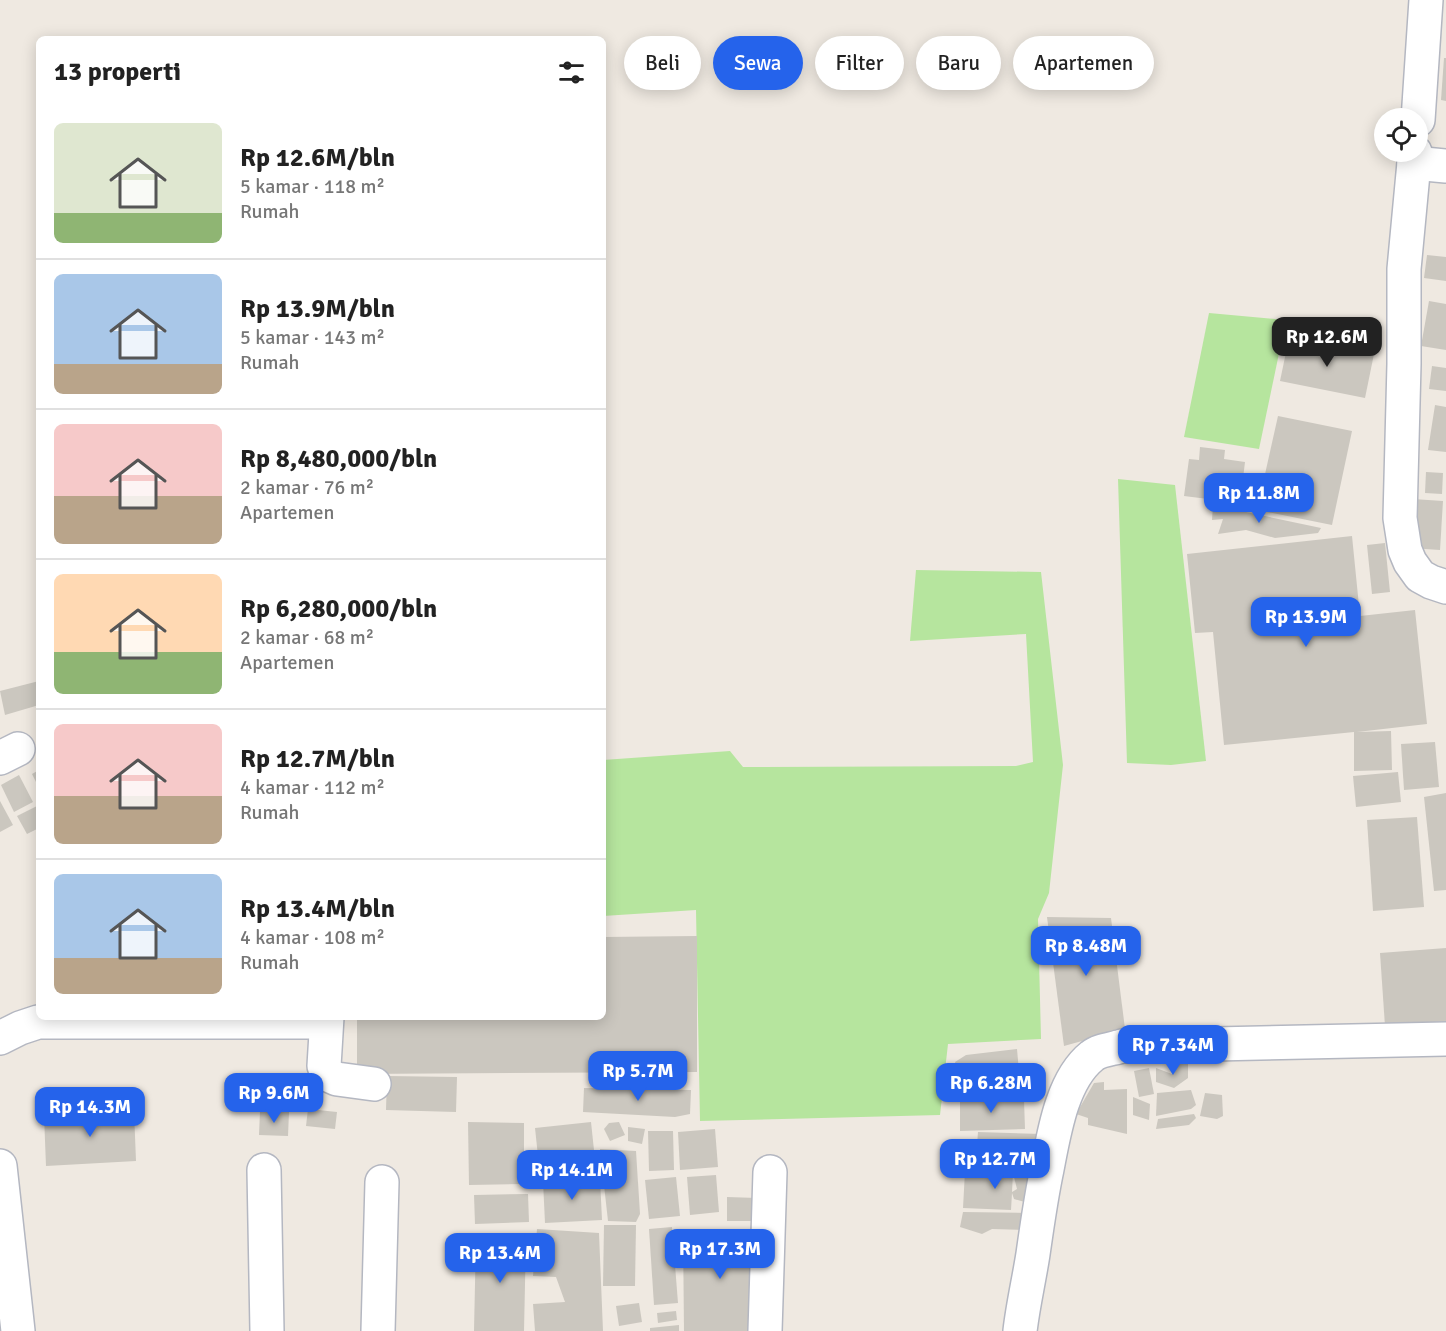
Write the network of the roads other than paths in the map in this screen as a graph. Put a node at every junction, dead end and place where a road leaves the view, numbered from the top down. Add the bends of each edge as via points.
1 (1426, 0) edge
2 (1419, 108) edge
3 (1425, 162) edge
4 (1446, 586) edge
5 (230, 1020) edge
6 (326, 1020) edge
7 (0, 1038) edge
8 (1446, 1039) edge
9 (374, 1084) dead end
10 (0, 1166) edge
11 (264, 1170) dead end
12 (770, 1172) dead end
13 (382, 1182) dead end
14 (18, 1331) edge
15 (267, 1331) edge
16 (378, 1331) edge
17 (765, 1331) edge
18 (1020, 1331) edge

1 - 2 street
3 - 4 street via 1404,269 1400,518 1410,562 1420,576
5 - 7 street via 38,1022
6 - 9 street via 324,1066 328,1075
8 - 18 street via 1122,1046 1094,1054 1071,1085 1054,1129
10 - 14 street
11 - 15 street
12 - 17 street
13 - 16 street

